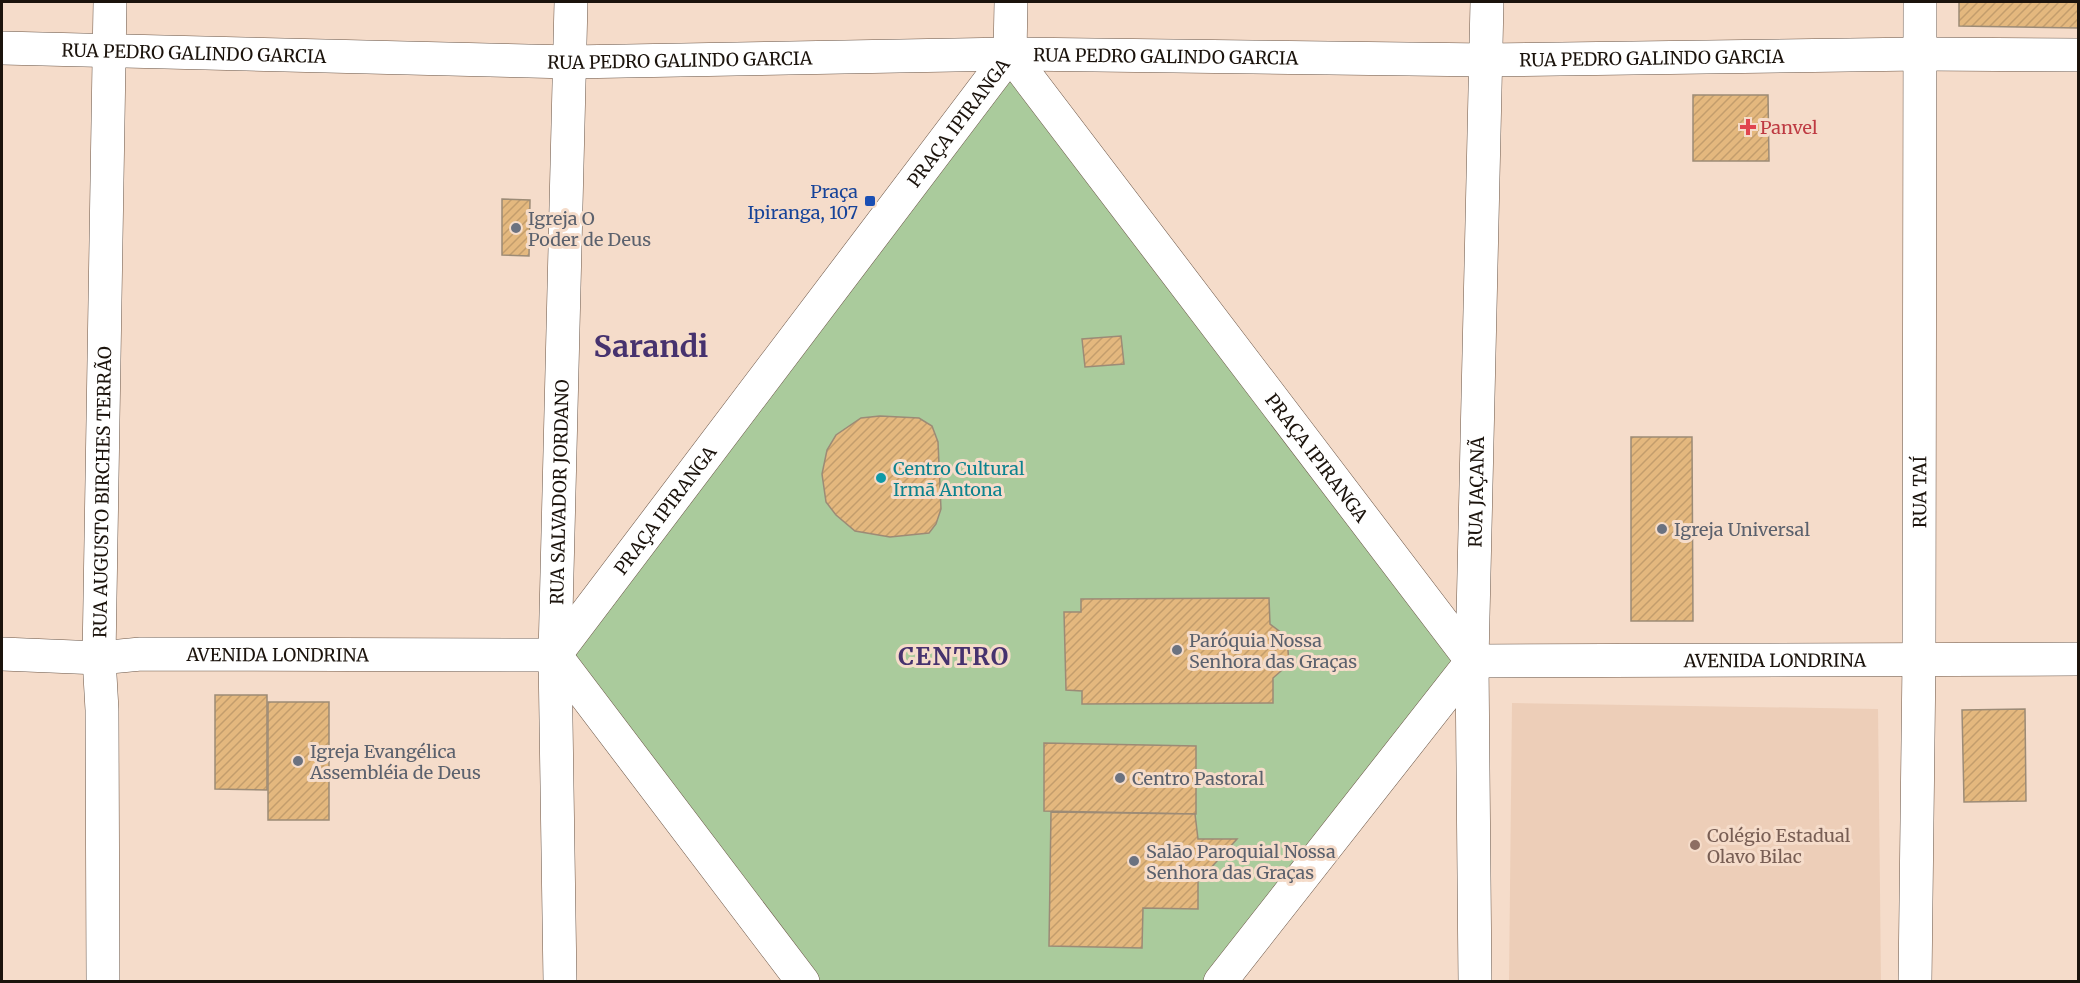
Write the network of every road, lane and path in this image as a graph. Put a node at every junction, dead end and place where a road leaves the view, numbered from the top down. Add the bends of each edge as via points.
1 (110, 2) edge
2 (571, 2) edge
3 (1011, 2) edge
4 (1487, 2) edge
5 (1920, 2) edge
6 (2, 48) edge
7 (109, 51) junction
8 (1010, 54) junction
9 (1920, 54) junction
10 (2079, 55) edge
11 (1486, 60) junction
12 (570, 62) junction
13 (2, 654) edge
14 (555, 655) junction
15 (99, 658) junction
16 (2079, 659) edge
17 (1918, 660) junction
18 (1472, 661) junction
19 (103, 981) edge
20 (560, 981) edge
21 (803, 981) edge
22 (1220, 981) edge
23 (1475, 981) edge
24 (1915, 981) edge

1 - 7 street, RUA AUGUSTO BIRCHES TERRÃO
2 - 12 street, RUA SALVADOR JORDANO
3 - 8 street
4 - 11 street, RUA JAÇANÃ
5 - 9 street, RUA TAÍ
6 - 7 street, RUA PEDRO GALINDO GARCIA
7 - 12 street, RUA PEDRO GALINDO GARCIA
7 - 15 street, RUA AUGUSTO BIRCHES TERRÃO
8 - 11 street, RUA PEDRO GALINDO GARCIA
8 - 12 street, RUA PEDRO GALINDO GARCIA
8 - 14 street, PRAÇA IPIRANGA
8 - 18 street, PRAÇA IPIRANGA
9 - 10 street, RUA PEDRO GALINDO GARCIA
9 - 11 street, RUA PEDRO GALINDO GARCIA
9 - 17 street, RUA TAÍ
11 - 18 street, RUA JAÇANÃ
12 - 14 street, RUA SALVADOR JORDANO
13 - 15 street, AVENIDA LONDRINA
14 - 15 street, AVENIDA LONDRINA via 141,654
14 - 20 street, RUA SALVADOR JORDANO
14 - 21 street
15 - 19 street, RUA AUGUSTO BIRCHES TERRÃO
16 - 17 street, AVENIDA LONDRINA
17 - 18 street, AVENIDA LONDRINA
17 - 24 street, RUA TAÍ
18 - 22 street
18 - 23 street, RUA JAÇANÃ

